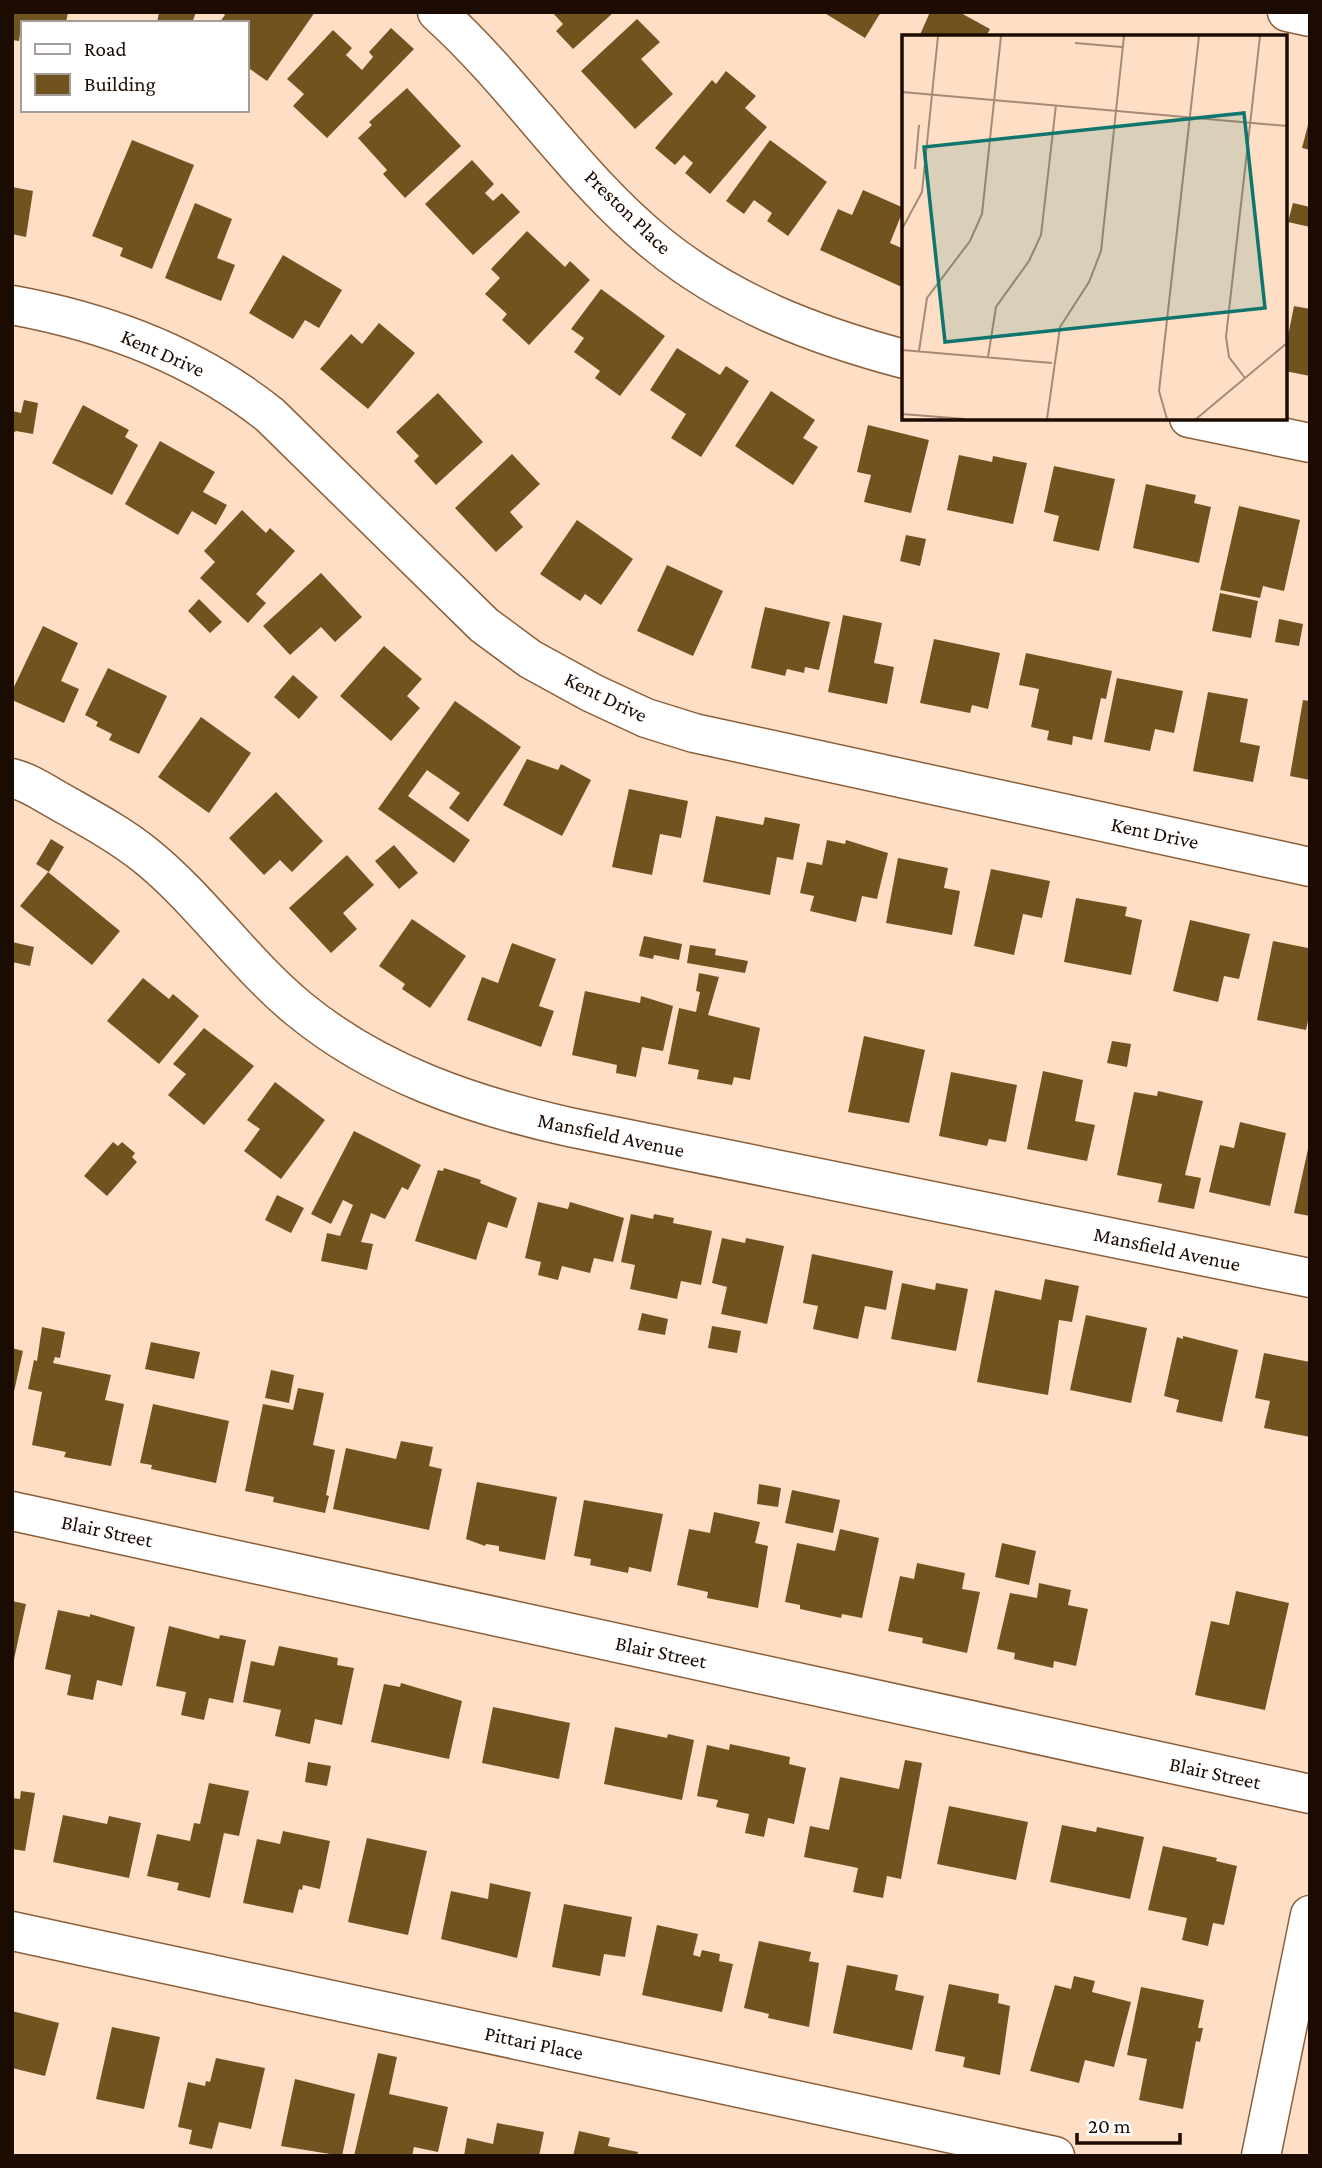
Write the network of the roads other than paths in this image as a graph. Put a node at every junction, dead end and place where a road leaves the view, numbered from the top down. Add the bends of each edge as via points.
1 (437, 12) edge
2 (1287, 12) edge
3 (1310, 17) edge
4 (12, 305) edge
5 (902, 358) edge
6 (1199, 420) edge
7 (1310, 443) edge
8 (12, 778) edge
9 (1310, 867) edge
10 (1310, 1278) edge
11 (12, 1511) edge
12 (1310, 1794) edge
13 (1310, 1915) edge
14 (12, 1930) edge
15 (1055, 2156) edge
16 (1261, 2156) edge

1 - 5 street, Preston Place via 656,243 746,303 832,340
2 - 3 street
4 - 9 street, Kent Drive via 67,315 127,335 237,389 270,415 484,625 530,659 646,718 694,733
6 - 7 street
8 - 10 street, Mansfield Avenue via 104,826 147,856 300,1010 380,1063 438,1090 500,1112 569,1127
11 - 12 street, Blair Street
13 - 16 street
14 - 15 street, Pittari Place

